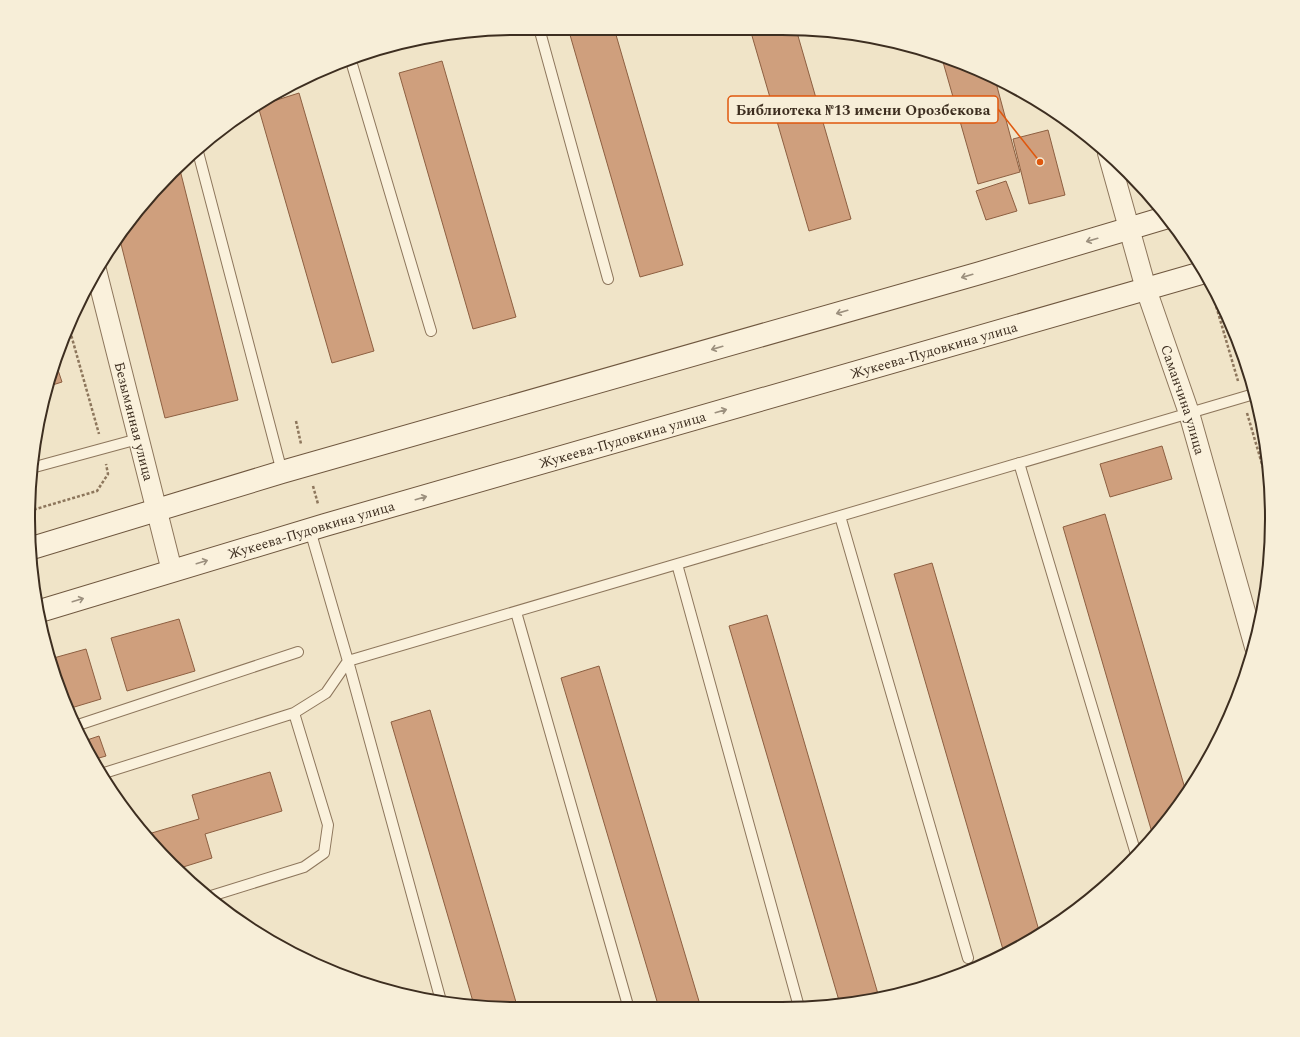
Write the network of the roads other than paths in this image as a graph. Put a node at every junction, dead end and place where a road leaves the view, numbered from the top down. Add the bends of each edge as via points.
1 (541, 35) edge
2 (352, 65) edge
3 (199, 156) edge
4 (1112, 166) edge
5 (1160, 219) edge
6 (1129, 229) junction
7 (1198, 274) edge
8 (608, 279) dead end
9 (98, 280) edge
10 (1146, 289) junction
11 (432, 330) dead end
12 (1250, 395) edge
13 (1189, 414) junction
14 (138, 439) junction
15 (1019, 463) junction
16 (38, 466) edge
17 (282, 472) junction
18 (156, 510) junction
19 (840, 516) junction
20 (317, 528) junction
21 (36, 547) edge
22 (677, 564) junction
23 (172, 571) junction
24 (44, 610) edge
25 (516, 612) junction
26 (1251, 634) edge
27 (298, 652) dead end
28 (348, 661) junction
29 (294, 713) junction
30 (81, 724) edge
31 (107, 772) edge
32 (1134, 848) edge
33 (215, 895) edge
34 (968, 958) dead end
35 (439, 995) edge
36 (627, 1002) edge
37 (797, 1002) edge

1 - 8 lane
2 - 11 lane
3 - 17 lane
4 - 6 street, Саманчина улица
5 - 6 main road
6 - 10 street, Саманчина улица
6 -> 17 main road
7 - 10 main road, Жукеева-Пудовкина улица
9 - 14 street, Безымянная улица
10 - 13 street, Саманчина улица
20 -> 10 main road, Жукеева-Пудовкина улица
12 - 13 lane
13 - 15 lane
13 - 26 street, Саманчина улица
14 - 16 lane
14 - 18 street, Безымянная улица
15 - 19 lane
15 - 32 lane
17 - 18 main road
18 - 21 main road
18 - 23 street, Безымянная улица
19 - 22 lane
19 - 34 lane
23 -> 20 main road, Жукеева-Пудовкина улица
20 - 28 lane
22 - 25 lane
22 - 37 lane
24 -> 23 main road, Жукеева-Пудовкина улица
25 - 28 lane
25 - 36 lane
27 - 30 lane
28 - 29 lane via 326,693
28 - 35 lane
29 - 31 lane
29 - 33 lane via 328,825 324,853 304,867

